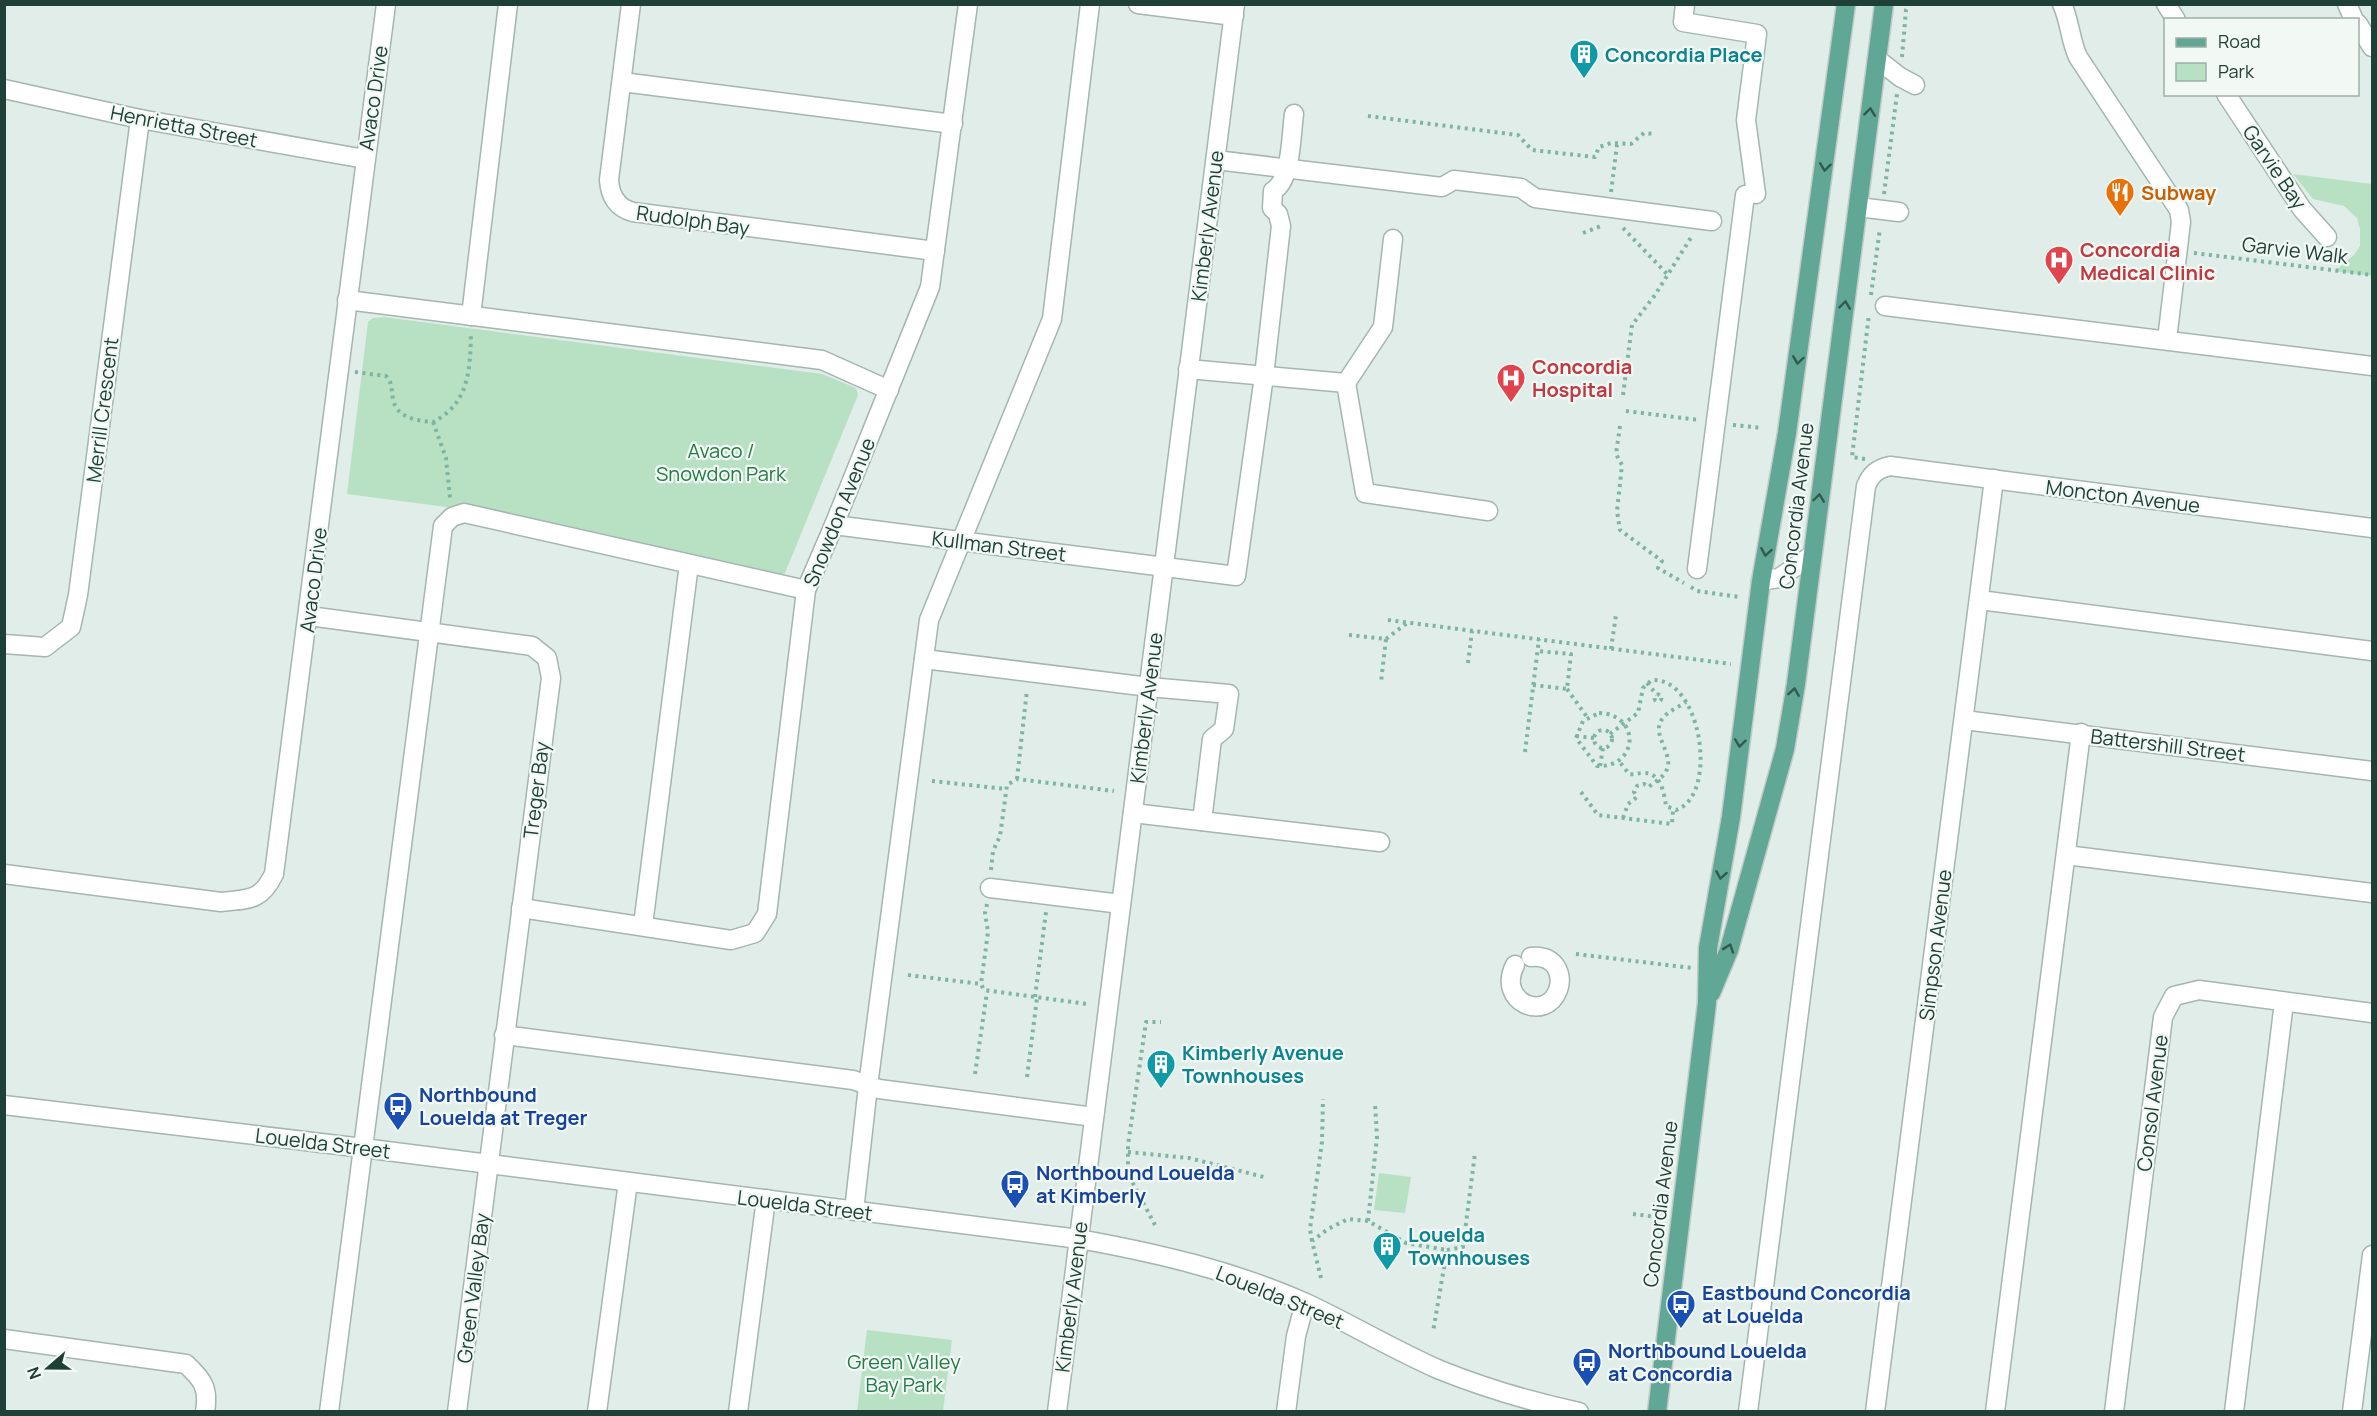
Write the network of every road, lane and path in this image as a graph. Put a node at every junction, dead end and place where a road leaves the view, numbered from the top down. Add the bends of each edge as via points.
1 (386, 4) edge
2 (508, 4) edge
3 (631, 4) edge
4 (968, 4) edge
5 (1090, 4) edge
6 (1138, 4) edge
7 (1685, 4) edge
8 (1846, 4) edge
9 (1891, 4) edge
10 (1909, 4) edge
11 (2062, 4) edge
12 (2166, 4) edge
13 (2347, 4) edge
14 (1235, 10) edge
15 (1883, 13) edge
16 (2175, 18) edge
17 (2353, 18) edge
18 (2359, 26) edge
19 (2373, 47) edge
20 (1877, 59) junction
21 (1907, 81) junction
22 (622, 82) junction
23 (4, 89) edge
24 (2227, 96) edge
25 (1294, 114) dead end
26 (1368, 116) dead end
27 (140, 119) junction
28 (953, 124) junction
29 (1654, 134) dead end
30 (1617, 145) junction
31 (365, 159) junction
32 (1216, 160) junction
33 (1288, 167) junction
34 (1612, 181) dead end
35 (1858, 207) junction
36 (1891, 211) junction
37 (1706, 220) joint
38 (1608, 225) dead end
39 (1615, 226) dead end
40 (1583, 233) dead end
41 (2327, 237) dead end
42 (1393, 239) dead end
43 (935, 251) junction
44 (2178, 251) junction
45 (1668, 275) junction
46 (2373, 275) edge
47 (348, 300) junction
48 (1885, 306) dead end
49 (471, 316) junction
50 (2167, 340) junction
51 (2373, 366) edge
52 (1188, 369) junction
53 (339, 370) junction
54 (1264, 376) junction
55 (1346, 383) junction
56 (889, 390) junction
57 (1623, 395) dead end
58 (1626, 411) dead end
59 (433, 422) junction
60 (1716, 422) junction
61 (1620, 426) dead end
62 (1762, 428) dead end
63 (1852, 457) dead end
64 (1994, 479) junction
65 (1488, 512) dead end
66 (452, 517) junction
67 (834, 525) junction
68 (2373, 528) edge
69 (960, 542) junction
70 (1812, 555) junction
71 (689, 564) junction
72 (1163, 567) junction
73 (1658, 568) dead end
74 (1697, 569) dead end
75 (1761, 581) junction
76 (806, 590) junction
77 (1980, 600) junction
78 (1616, 615) dead end
79 (309, 616) junction
80 (1388, 620) dead end
81 (1408, 622) junction
82 (1472, 631) junction
83 (429, 633) junction
84 (1350, 635) dead end
85 (1386, 639) junction
86 (1539, 639) junction
87 (4, 644) edge
88 (1611, 649) junction
89 (1538, 650) junction
90 (2373, 651) edge
91 (924, 659) junction
92 (1468, 663) dead end
93 (1731, 664) dead end
94 (1029, 672) junction
95 (1382, 682) dead end
96 (1647, 683) junction
97 (1533, 685) junction
98 (1149, 687) junction
99 (1567, 689) junction
100 (1657, 695) dead end
101 (1686, 702) junction
102 (1587, 718) junction
103 (1964, 720) junction
104 (1624, 723) junction
105 (2081, 733) junction
106 (1610, 734) junction
107 (1576, 736) junction
108 (1594, 738) junction
109 (1603, 748) junction
110 (1525, 753) dead end
111 (1619, 761) junction
112 (1600, 766) junction
113 (2373, 771) edge
114 (1017, 778) dead end
115 (1657, 780) junction
116 (932, 781) dead end
117 (1006, 789) dead end
118 (1581, 792) dead end
119 (1673, 810) junction
120 (1133, 813) junction
121 (1623, 818) junction
122 (1202, 821) junction
123 (1380, 842) dead end
124 (2066, 855) junction
125 (4, 874) edge
126 (990, 888) dead end
127 (2373, 893) edge
128 (1048, 896) junction
129 (1121, 904) junction
130 (521, 908) junction
131 (643, 925) junction
132 (1576, 954) dead end
133 (1692, 968) dead end
134 (908, 975) dead end
135 (981, 984) dead end
136 (987, 992) dead end
137 (2284, 1002) junction
138 (1707, 1003) junction
139 (2373, 1013) edge
140 (1161, 1022) dead end
141 (504, 1035) junction
142 (975, 1074) dead end
143 (1027, 1077) dead end
144 (868, 1086) junction
145 (1323, 1099) dead end
146 (1375, 1102) dead end
147 (4, 1105) edge
148 (1094, 1117) junction
149 (363, 1148) junction
150 (1128, 1152) junction
151 (1475, 1153) dead end
152 (489, 1164) junction
153 (1264, 1177) dead end
154 (628, 1182) junction
155 (766, 1199) junction
156 (854, 1211) junction
157 (1633, 1214) dead end
158 (1681, 1220) junction
159 (1368, 1221) junction
160 (1155, 1225) dead end
161 (1079, 1239) junction
162 (1312, 1240) junction
163 (1447, 1250) junction
164 (2373, 1255) edge
165 (1321, 1278) dead end
166 (1305, 1303) junction
167 (1433, 1332) dead end
168 (4, 1339) edge
169 (205, 1412) edge
170 (329, 1412) edge
171 (457, 1412) edge
172 (597, 1412) edge
173 (738, 1412) edge
174 (1057, 1412) edge
175 (1286, 1412) edge
176 (1579, 1412) edge
177 (1657, 1412) edge
178 (1748, 1412) edge
179 (1875, 1412) edge
180 (1995, 1412) edge
181 (2114, 1412) edge
182 (2234, 1412) edge
183 (2352, 1412) edge

1 - 31 street, Avaco Drive
2 - 49 street
3 - 22 street, Rudolph Bay
4 - 28 street, Snowdon Avenue
5 - 69 street via 1052,319
6 - 14 street
7 - 60 street via 1683,22 1757,34 1746,120 1751,194
8 -> 75 main road, Concordia Avenue via 1790,410
9 - 15 main road
10 - 21 path
11 - 44 street via 2078,57 2179,210
12 - 16 street
13 - 17 street
14 - 32 street, Kimberly Avenue
15 - 20 main road, Concordia Avenue
18 - 19 street
20 - 21 street
35 -> 20 main road, Concordia Avenue
21 - 36 path
22 - 28 street
22 - 43 street, Rudolph Bay via 609,180 615,201 627,211
23 - 27 street, Henrietta Street
24 - 41 street, Garvie Bay via 2302,209
25 - 33 street
26 - 30 path via 1518,135 1532,150 1595,157 1599,147
27 - 31 street, Henrietta Street
27 - 87 street, Merrill Crescent via 72,627 45,647
28 - 43 street, Snowdon Avenue
29 - 30 path via 1644,133 1635,142
30 - 34 path
31 - 47 street, Avaco Drive
32 - 33 street
32 - 52 street, Kimberly Avenue
33 - 37 street via 1443,187 1454,180 1476,182 1521,188 1535,198
33 - 54 street via 1279,188 1273,191 1272,208 1281,226
35 - 36 street
70 -> 35 main road, Concordia Avenue
36 - 63 path
37 - 45 path
38 - 40 path
39 - 45 path via 1622,227
42 - 55 street via 1383,327
43 - 56 street, Snowdon Avenue via 930,287
44 - 46 path, Garvie Walk
44 - 50 street
45 - 57 path via 1632,325
47 - 49 street
47 - 53 street, Avaco Drive
48 - 50 street
49 - 56 street via 822,360
49 - 59 path via 469,366 460,399 453,409
50 - 51 street
52 - 54 street
52 - 72 street, Kimberly Avenue
53 - 59 path via 386,376 399,411 410,419
53 - 79 street, Avaco Drive
54 - 55 street
54 - 72 street, Kullman Street via 1236,576
55 - 65 street via 1365,493
56 - 67 street, Snowdon Avenue
58 - 60 path
59 - 66 path via 449,475
60 - 62 path
60 - 74 street
61 - 73 path via 1616,454 1622,465 1617,511 1620,530 1662,561
64 - 68 street, Moncton Avenue
64 - 77 street, Simpson Avenue
64 - 178 street, Moncton Avenue via 1890,466 1874,472 1866,486
66 - 71 street via 464,513
66 - 83 street via 442,532
67 - 69 street, Kullman Street
67 - 76 street, Snowdon Avenue
69 - 72 street, Kullman Street
69 - 91 street via 929,620
70 - 75 street via 1779,578
138 -> 70 main road, Concordia Avenue via 1729,950 1785,750
71 - 76 street
71 - 131 street
72 - 98 street, Kimberly Avenue
75 -> 138 main road, Concordia Avenue via 1731,817 1708,948
76 - 131 street, Snowdon Avenue via 767,914 754,933 731,940
77 - 90 street
77 - 103 street, Simpson Avenue
78 - 88 path
79 - 83 street, Treger Bay
79 - 125 street, Avaco Drive via 274,874 267,889 251,898 222,902
80 - 81 path
81 - 82 path
81 - 85 path
82 - 86 path
82 - 92 path
83 - 130 street, Treger Bay via 532,646 547,658 551,678
83 - 149 street
84 - 85 path
85 - 95 path
86 - 88 path
86 - 89 path
88 - 93 path
89 - 97 path
89 - 99 path via 1570,654
91 - 94 street
91 - 144 street
94 - 98 street
94 - 114 path
96 - 100 path
96 - 101 path via 1669,682
96 - 104 path via 1638,713
97 - 99 path
97 - 110 path
98 - 120 street, Kimberly Avenue
98 - 122 street via 1229,694 1224,729 1212,739
99 - 102 path
101 - 115 path via 1659,723 1668,765
101 - 119 path via 1697,731 1699,771 1689,803
102 - 104 path via 1609,713
102 - 107 path
103 - 105 street, Battershill Street
103 - 179 street, Simpson Avenue
104 - 106 path
104 - 111 path via 1629,746
105 - 113 street, Battershill Street
105 - 124 street
106 - 108 path via 1601,730
106 - 109 path via 1611,744
107 - 108 path
107 - 112 path
108 - 109 path via 1597,746
109 - 112 path
111 - 112 path
111 - 115 path via 1629,774 1643,772
115 - 119 path via 1666,806
115 - 121 path via 1649,787 1637,786 1637,796 1628,804
116 - 117 path
118 - 121 path via 1598,815
119 - 121 path via 1672,824
120 - 122 street
120 - 129 street, Kimberly Avenue
122 - 123 street
124 - 127 street
124 - 180 street
126 - 128 street
128 - 129 street
128 - 143 path
129 - 148 street, Kimberly Avenue
130 - 131 street, Snowdon Avenue
130 - 141 street, Treger Bay
132 - 133 path
134 - 135 path
136 - 142 path
137 - 139 street, Consol Avenue
137 - 181 street, Consol Avenue via 2199,990 2174,996 2163,1017
137 - 182 street
138 - 158 main road, Concordia Avenue
140 - 150 path via 1146,1022
141 - 144 street via 854,1080
141 - 152 street, Treger Bay
144 - 148 street
144 - 156 street
145 - 162 path
146 - 159 path via 1377,1137
147 - 149 street, Louelda Street
148 - 161 street, Kimberly Avenue
149 - 152 street, Louelda Street
149 - 170 street
150 - 153 path via 1189,1158
150 - 160 path via 1128,1174
151 - 163 path via 1464,1247
152 - 154 street, Louelda Street
152 - 171 street, Green Valley Bay
154 - 155 street, Louelda Street
154 - 172 street
155 - 156 street, Louelda Street
155 - 173 street
156 - 161 street, Louelda Street
157 - 158 path
158 - 177 main road, Concordia Avenue
159 - 162 path via 1348,1220
159 - 163 path via 1406,1243
161 - 166 street, Louelda Street via 1191,1263
161 - 174 street, Kimberly Avenue
162 - 165 path
163 - 167 path
164 - 183 street
166 - 175 street via 1296,1336
166 - 176 street, Louelda Street via 1438,1369 1503,1392
168 - 169 street via 186,1364 201,1378 207,1396

